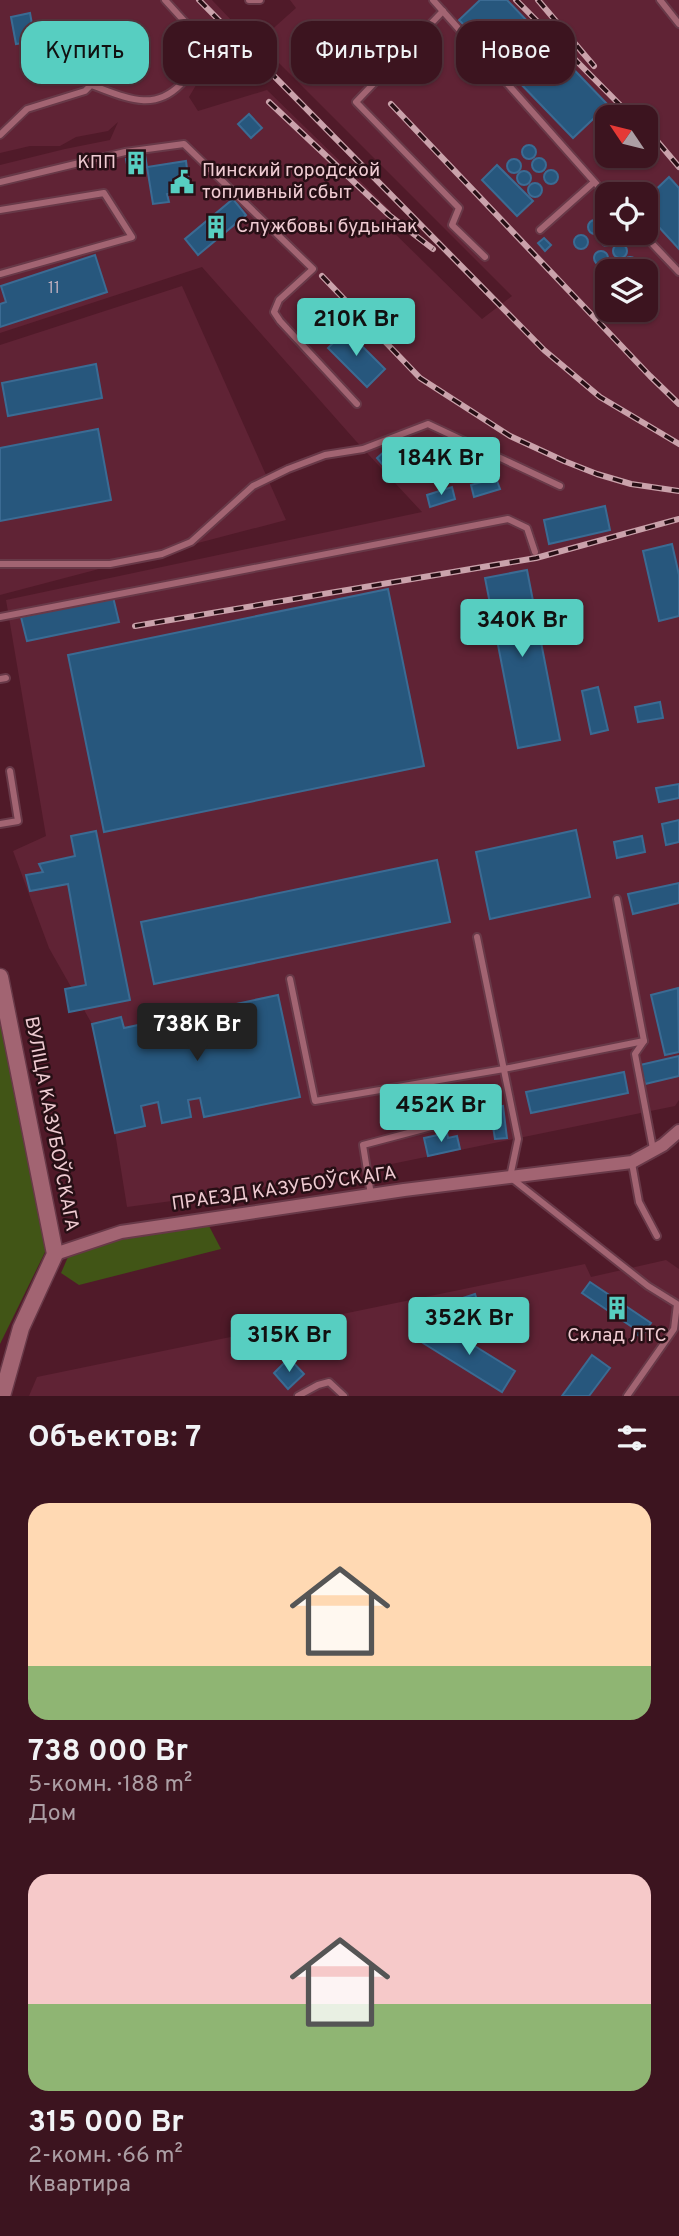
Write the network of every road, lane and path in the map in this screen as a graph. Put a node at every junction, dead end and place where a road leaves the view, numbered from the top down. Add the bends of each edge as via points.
1 (165, 0) edge
2 (250, 0) edge
3 (260, 0) edge
4 (433, 0) edge
5 (660, 0) edge
6 (443, 11) junction
7 (679, 24) edge
8 (91, 85) joint
9 (0, 135) edge
10 (0, 182) edge
11 (594, 182) joint
12 (0, 210) edge
13 (540, 230) dead end
14 (653, 245) edge
15 (485, 257) dead end
16 (679, 272) edge
17 (0, 274) edge
18 (357, 404) dead end
19 (560, 486) dead end
20 (535, 552) dead end
21 (0, 564) edge
22 (0, 618) edge
23 (10, 771) dead end
24 (0, 824) edge
25 (617, 899) dead end
26 (477, 937) dead end
27 (0, 976) edge
28 (290, 979) dead end
29 (644, 1041) junction
30 (504, 1069) junction
31 (450, 1122) dead end
32 (679, 1131) edge
33 (653, 1149) junction
34 (632, 1161) junction
35 (510, 1177) junction
36 (371, 1195) junction
37 (657, 1236) dead end
38 (55, 1254) junction
39 (677, 1331) edge
40 (2, 1396) edge
41 (298, 1396) edge
42 (344, 1396) edge
43 (627, 1396) edge

1 - 8 lane via 196,34 197,57 187,78 172,94 157,101 128,98
2 - 3 lane
4 - 6 lane
5 - 7 lane
6 - 11 lane
6 - 15 lane via 356,102 459,208 452,225
8 - 9 lane via 85,91 27,109
10 - 18 lane via 125,152 184,144 313,269 279,300 274,312
11 - 13 lane
12 - 17 lane via 104,193 132,237
14 - 16 lane
19 - 21 lane via 428,424 363,449 288,469 253,486 191,542 162,554 110,564
20 - 22 lane via 527,528 508,519
23 - 24 lane via 19,821
25 - 29 lane
26 - 30 lane
27 - 38 street, ВУЛІЦА КАЗУБОЎСКАГА
28 - 30 lane via 315,1101
29 - 30 lane
29 - 33 lane via 635,1054
30 - 35 lane via 518,1139
31 - 36 lane via 363,1145
32 - 33 street, ПРАЕЗД КАЗУБОЎСКАГА
33 - 34 street, ПРАЕЗД КАЗУБОЎСКАГА
34 - 35 street, ПРАЕЗД КАЗУБОЎСКАГА
34 - 37 lane via 639,1202
35 - 36 street, ПРАЕЗД КАЗУБОЎСКАГА
35 - 39 lane via 677,1304
36 - 38 street, ПРАЕЗД КАЗУБОЎСКАГА via 121,1232
38 - 40 street, ВУЛІЦА КАЗУБОЎСКАГА via 21,1328
39 - 43 lane
41 - 42 lane via 329,1382

